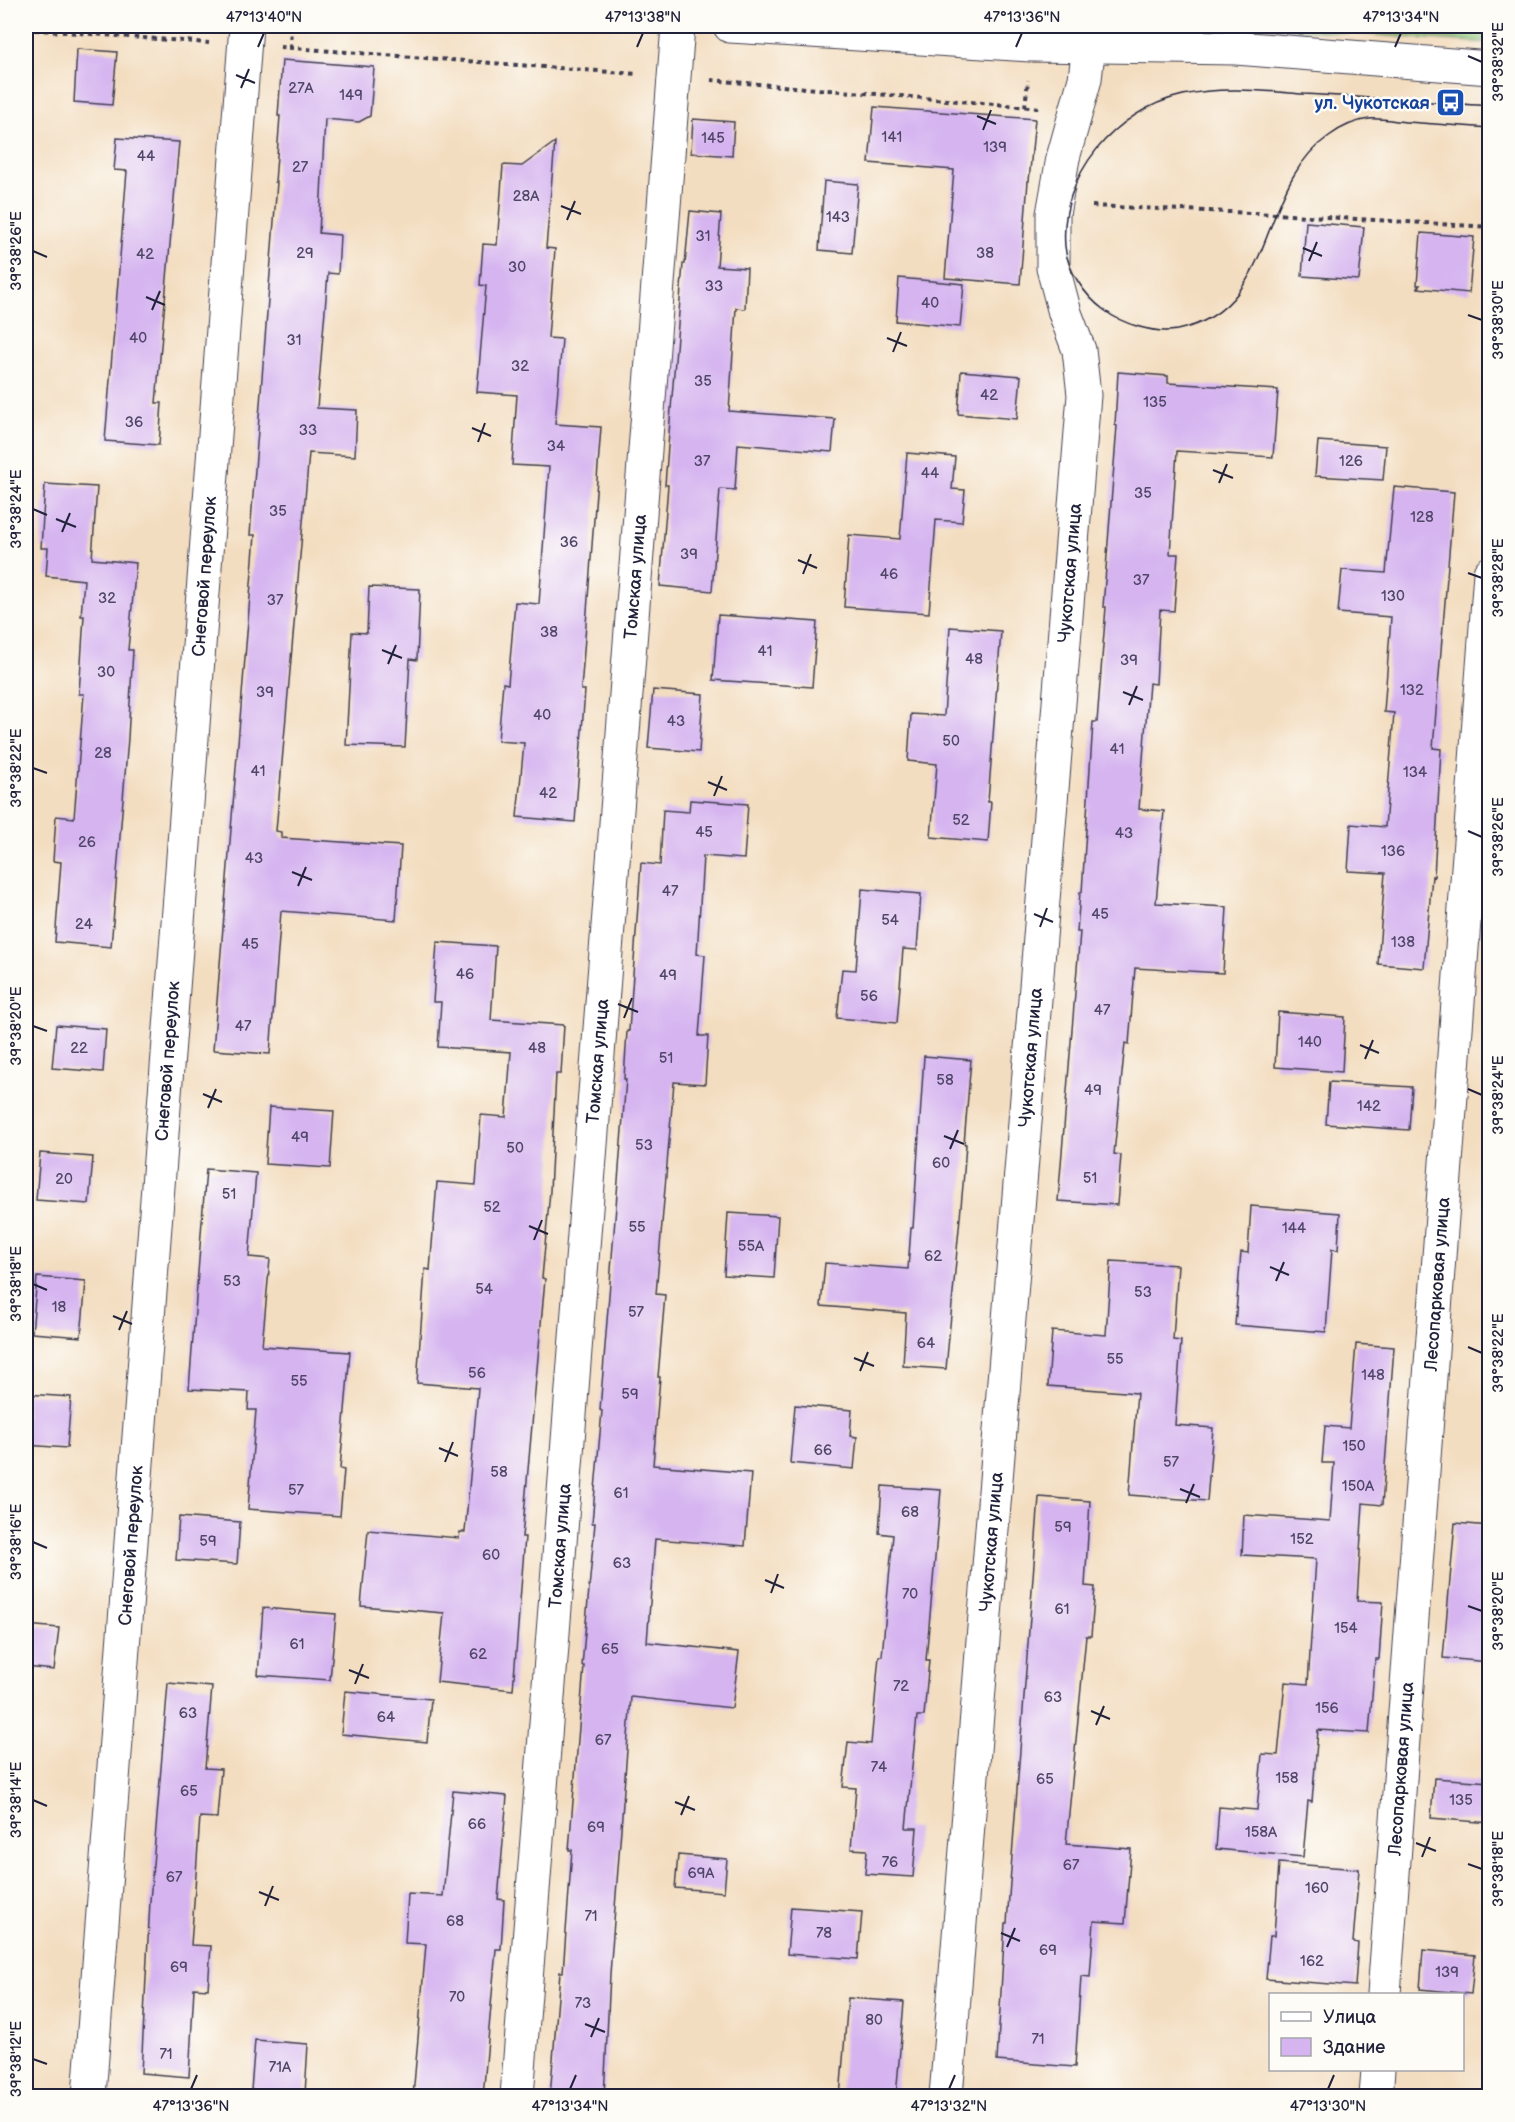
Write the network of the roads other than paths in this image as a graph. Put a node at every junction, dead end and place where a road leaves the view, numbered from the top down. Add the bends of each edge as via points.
1 (678, 26) edge
2 (730, 26) edge
3 (1140, 26) edge
4 (245, 35) edge
5 (1090, 35) edge
6 (1490, 68) edge
7 (1490, 573) edge
8 (1384, 1993) edge
9 (1378, 2071) edge
10 (89, 2097) edge
11 (517, 2097) edge
12 (946, 2097) edge
13 (1377, 2097) edge

1 - 11 street, Томская улица
2 - 5 street via 1031,45
3 - 5 street
4 - 10 street, Снеговой переулок
5 - 6 street
5 - 12 street, Чукотская улица via 1086,79 1063,158 1053,214 1053,268 1078,350 1084,395
7 - 8 street, Лесопарковая улица
9 - 13 street

